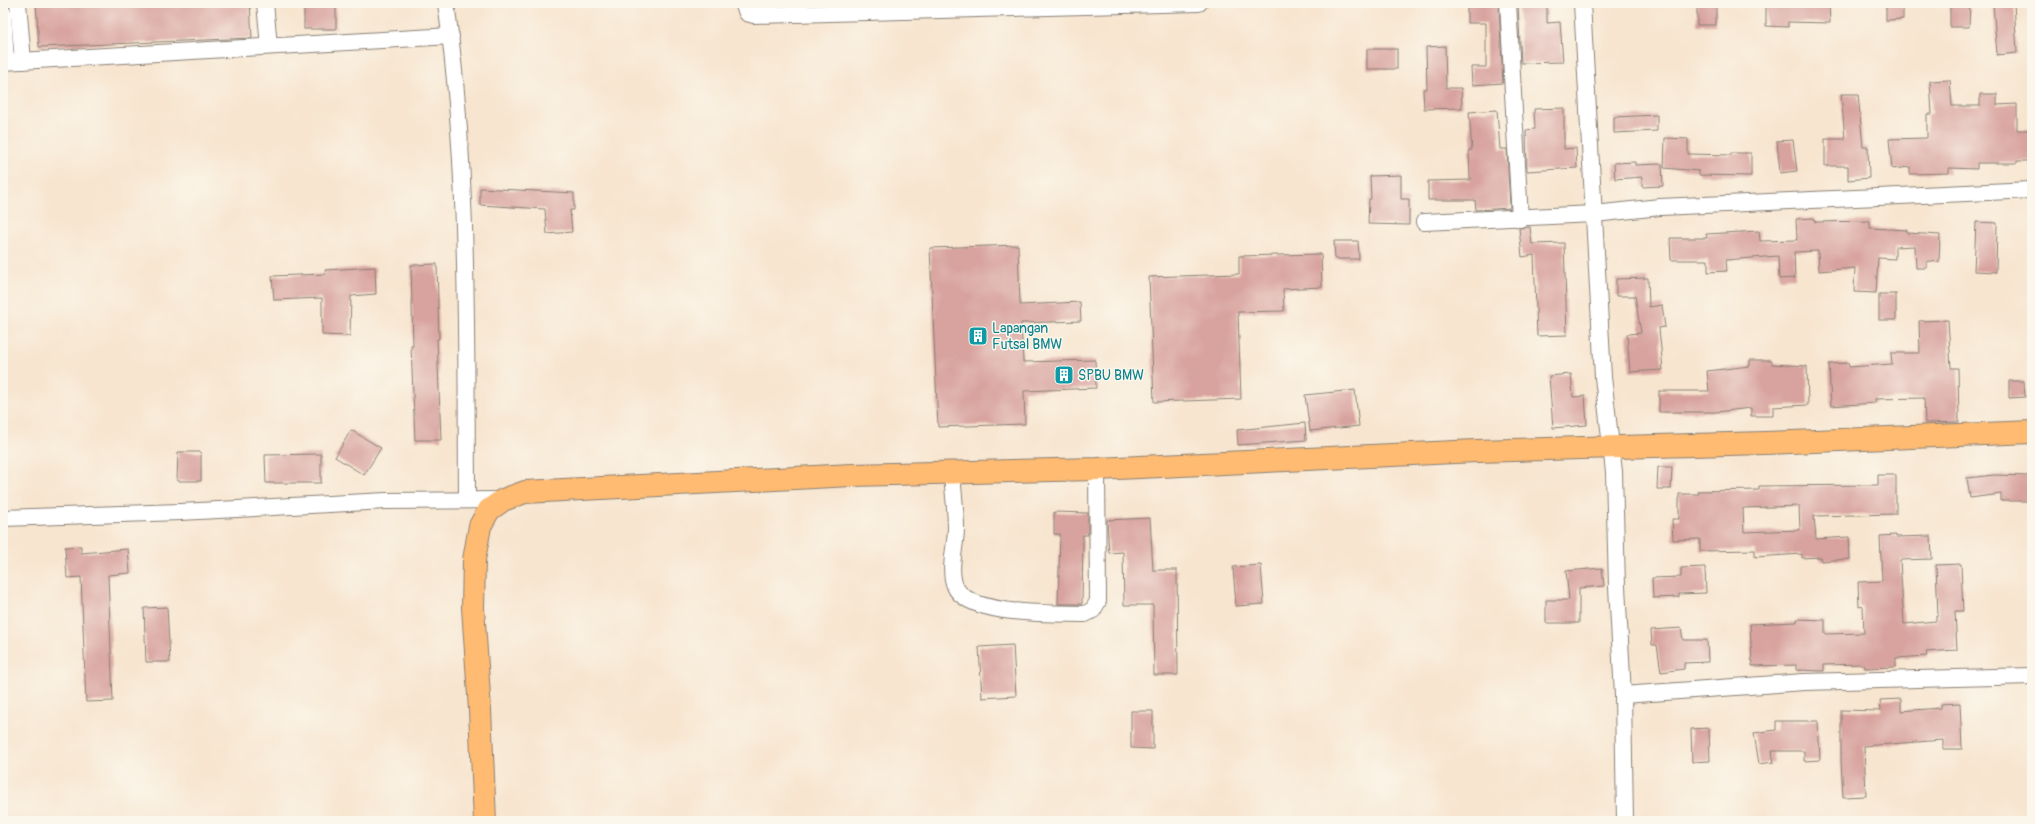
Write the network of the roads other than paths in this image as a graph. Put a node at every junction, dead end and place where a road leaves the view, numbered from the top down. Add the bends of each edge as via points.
1 (18, 3) edge
2 (265, 3) edge
3 (446, 3) edge
4 (743, 3) edge
5 (1197, 3) edge
6 (1508, 3) edge
7 (1582, 3) edge
8 (3, 13) edge
9 (451, 36) junction
10 (269, 46) junction
11 (23, 61) junction
12 (4, 62) edge
13 (2032, 190) edge
14 (1594, 214) junction
15 (1520, 219) junction
16 (1424, 222) dead end
17 (2032, 432) edge
18 (1610, 446) junction
19 (1097, 469) junction
20 (952, 473) junction
21 (467, 500) junction
22 (503, 500) junction
23 (3, 518) edge
24 (2032, 676) edge
25 (1623, 695) junction
26 (485, 821) edge
27 (1625, 821) edge

1 - 11 street
2 - 10 street
3 - 9 street
4 - 5 street via 747,13 754,16
6 - 15 street
7 - 14 street
8 - 12 street
9 - 10 street
9 - 21 street via 459,112 465,234
10 - 11 street
11 - 12 street
13 - 14 street via 1660,207
14 - 15 street
14 - 18 street via 1603,377
15 - 16 street
17 - 18 highway via 1765,443
18 - 19 highway
18 - 25 street via 1614,472
19 - 20 highway
19 - 20 street via 1098,601 1095,608 1085,614 995,609 971,601 957,591 953,580 956,529
20 - 22 highway via 852,475 584,488 525,492
21 - 22 street
21 - 23 street via 386,501
22 - 26 highway via 489,510 480,526 474,560 473,608
24 - 25 street via 1804,682
25 - 27 street

